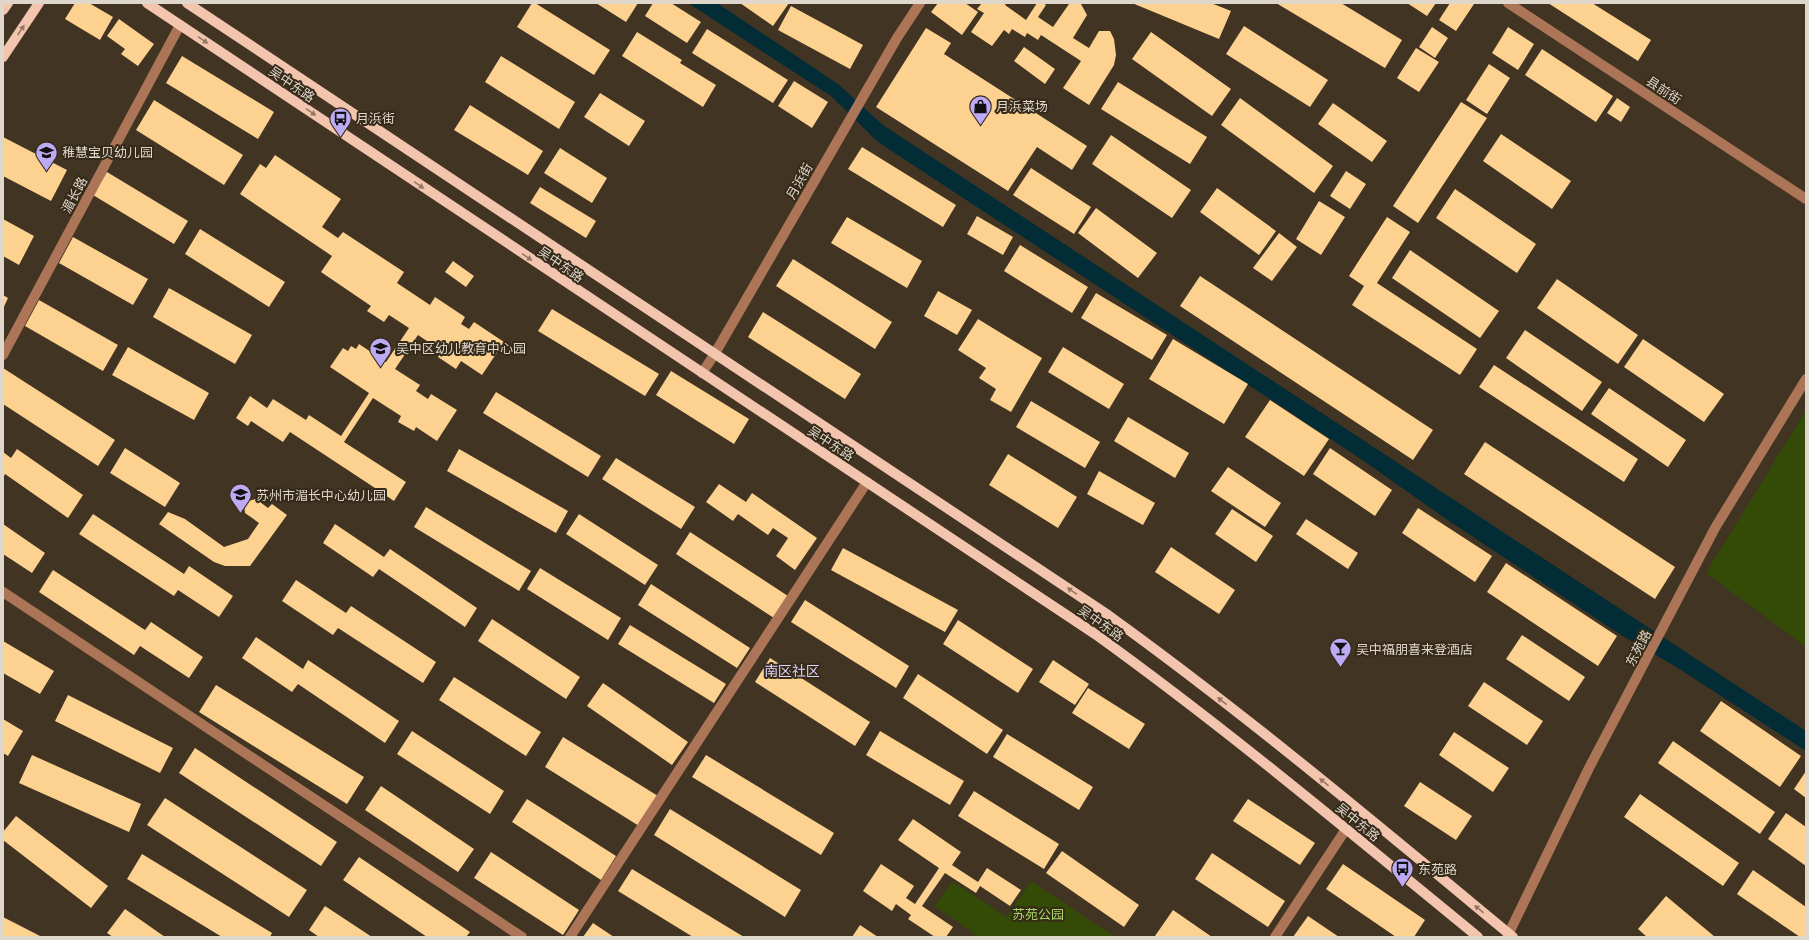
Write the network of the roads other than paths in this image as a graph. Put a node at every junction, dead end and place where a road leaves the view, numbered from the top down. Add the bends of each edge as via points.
1 (8, 3) edge
2 (39, 3) edge
3 (147, 3) edge
4 (187, 3) edge
5 (920, 3) edge
6 (1508, 3) edge
7 (3, 10) edge
8 (180, 25) junction
9 (3, 57) edge
10 (1806, 199) edge
11 (3, 355) edge
12 (714, 355) junction
13 (702, 373) junction
14 (1806, 379) edge
15 (867, 482) junction
16 (3, 592) edge
17 (1346, 829) junction
18 (1509, 936) edge
19 (522, 937) edge
20 (570, 937) edge
21 (1275, 937) edge
22 (1478, 937) edge

1 - 7 main road
9 -> 2 main road
3 - 8 main road, 吴中东路
4 - 12 main road, 吴中东路
5 - 12 street, 月浜街 via 897,38
6 - 10 street, 县前街
8 - 11 street, 湄长路
8 -> 13 main road, 吴中东路
12 - 13 street, 月浜街
18 -> 12 main road, 吴中东路 via 1260,730 1140,638
13 - 15 main road, 吴中东路
14 - 18 street, 东苑路 via 1715,528 1589,768
15 - 17 main road, 吴中东路 via 1126,656 1217,725
15 - 20 street
16 - 19 street
17 - 21 street
17 - 22 main road, 吴中东路

